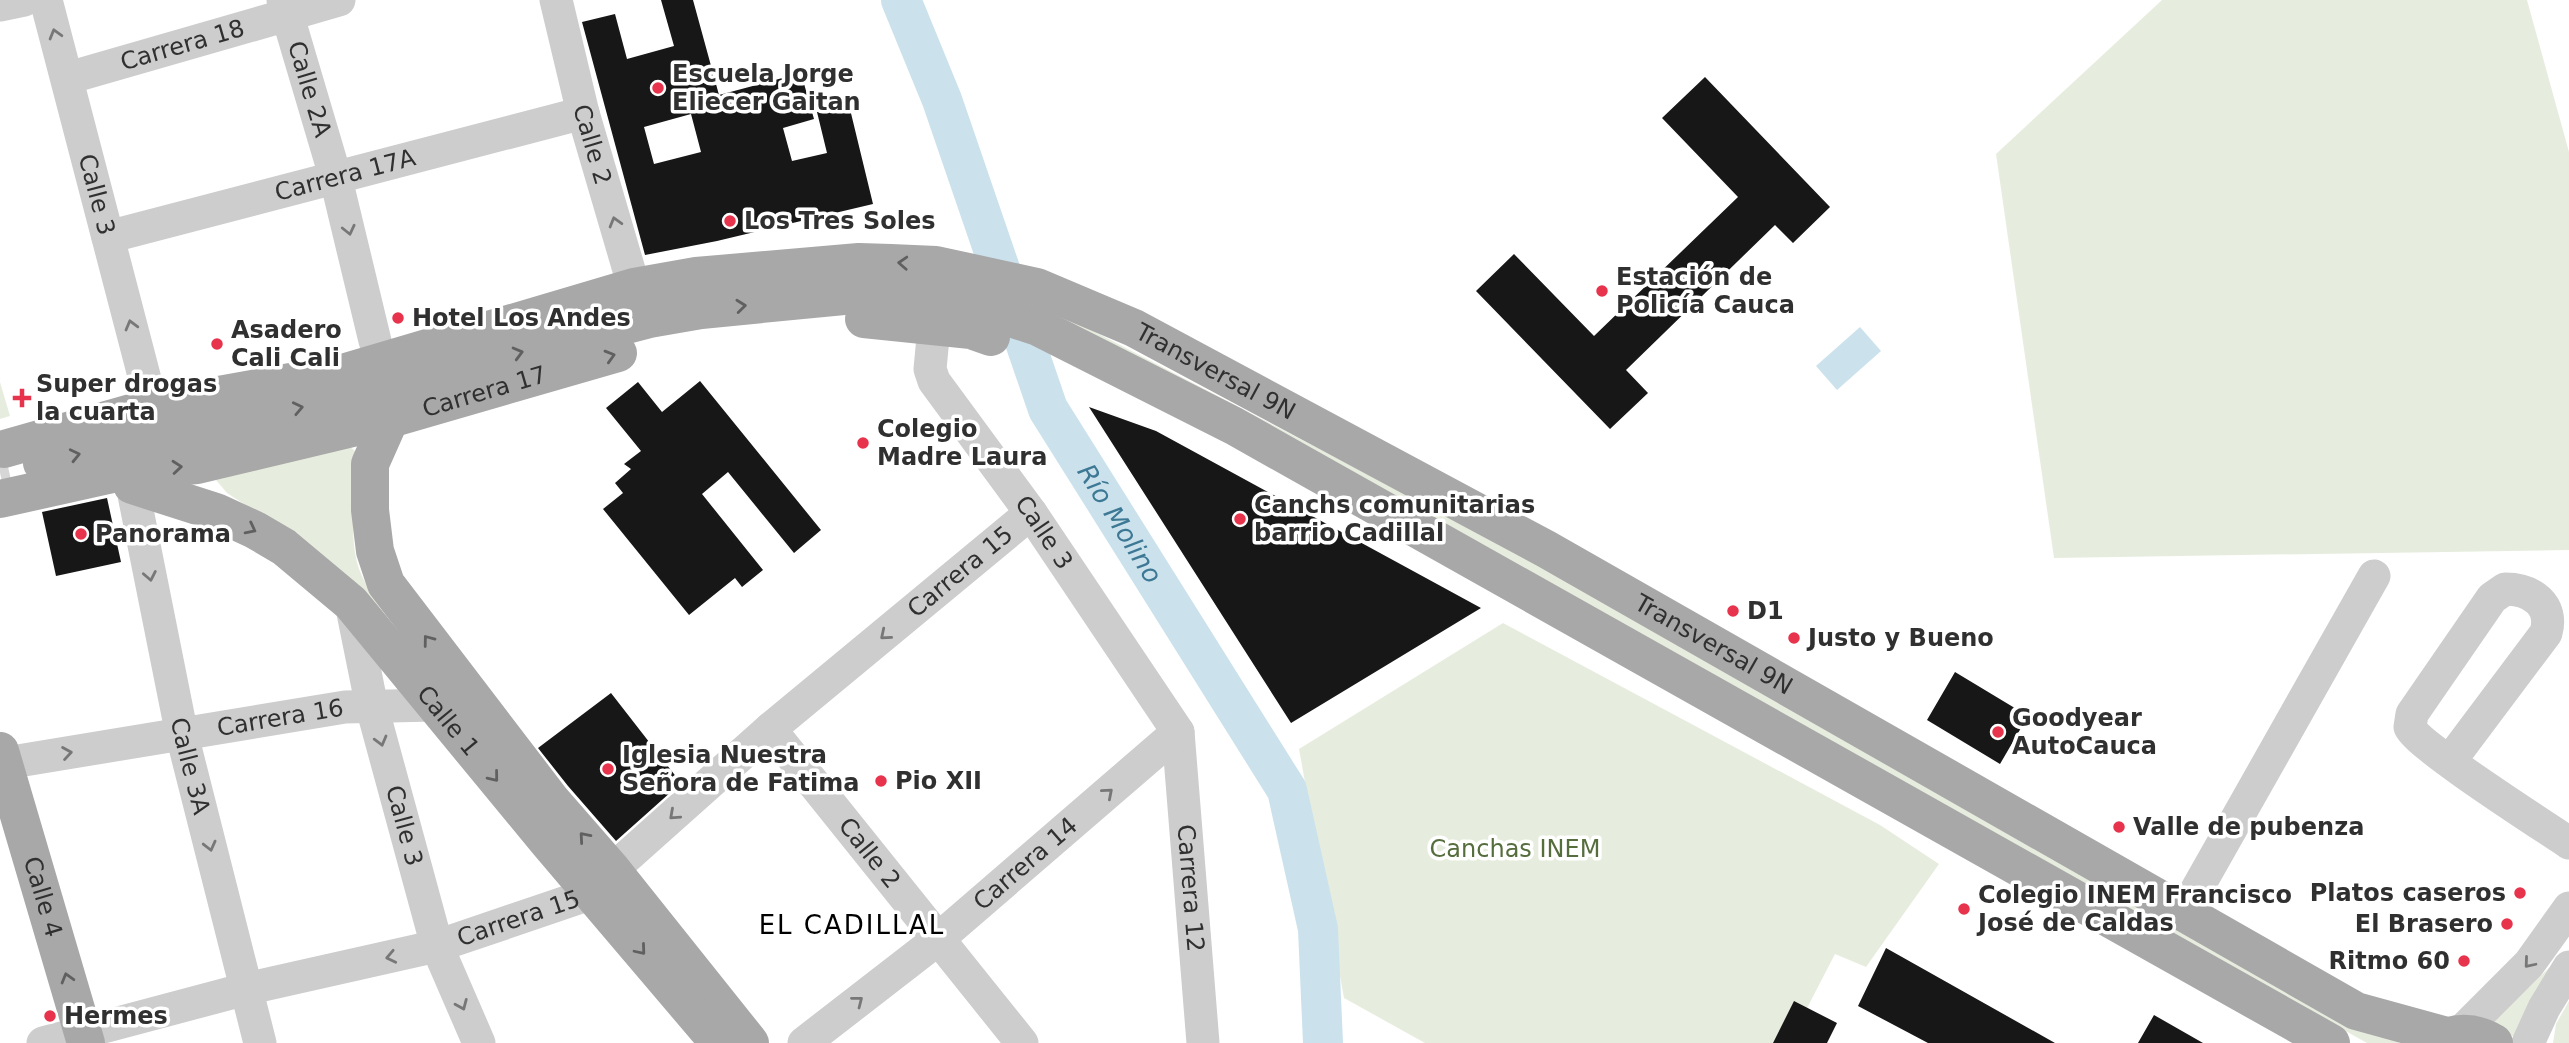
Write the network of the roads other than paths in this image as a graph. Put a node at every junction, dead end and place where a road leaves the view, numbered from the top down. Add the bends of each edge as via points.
1 (24, 0) edge
2 (46, 0) edge
3 (339, 0) edge
4 (555, 0) edge
5 (0, 5) edge
6 (284, 7) edge
7 (68, 78) junction
8 (583, 114) junction
9 (336, 179) junction
10 (108, 237) junction
11 (634, 287) junction
12 (974, 303) junction
13 (934, 327) junction
14 (375, 341) junction
15 (1040, 341) junction
16 (148, 391) junction
17 (390, 419) junction
18 (4, 473) edge
19 (129, 478) junction
20 (1334, 483) junction
21 (1031, 513) junction
22 (1361, 514) junction
23 (2374, 576) dead end
24 (351, 603) junction
25 (449, 695) junction
26 (372, 707) junction
27 (770, 729) junction
28 (1178, 732) junction
29 (182, 735) junction
30 (1, 759) edge
31 (2451, 761) junction
32 (2569, 843) edge
33 (603, 881) junction
34 (2189, 903) junction
35 (2569, 908) edge
36 (937, 940) junction
37 (437, 946) junction
38 (2569, 967) edge
39 (246, 989) junction
40 (2449, 1036) edge
41 (84, 1038) edge
42 (43, 1043) edge
43 (260, 1043) edge
44 (479, 1043) edge
45 (719, 1043) edge
46 (750, 1043) edge
47 (804, 1043) edge
48 (1022, 1043) edge
49 (1203, 1043) edge
50 (2286, 1043) edge
51 (2331, 1043) edge
52 (2528, 1043) edge

1 - 5 street
7 -> 2 street, Calle 3
3 - 6 street, Carrera 18
4 - 8 street, Calle 2
6 - 7 street, Carrera 18
6 - 9 street, Calle 2A
7 - 10 street, Calle 3
8 - 9 street, Carrera 17A
11 -> 8 street, Calle 2
9 - 10 street, Carrera 17A
9 -> 14 street, Calle 2A
16 -> 10 street, Calle 3
12 -> 11 main road via 936,265 859,262 696,276
11 - 14 main road via 618,281
11 - 18 main road via 346,372 152,407
12 - 13 main road, Carrera 17
12 - 15 main road, Transversal 9N
18 -> 12 main road, Carrera 17 via 351,397 649,318 854,295
12 - 34 main road, Transversal 9N via 1037,288 1134,328
17 -> 13 main road, Carrera 17 via 663,341 868,319
13 - 21 street, Calle 3 via 930,369 934,381
14 - 16 main road
15 - 20 main road, Transversal 9N via 1234,426
15 - 22 main road, Transversal 9N
16 - 18 main road
19 -> 17 main road, Carrera 17
25 -> 17 main road, Calle 1 via 386,584 375,551 370,464
18 - 19 main road, Carrera 17
19 -> 24 main road, Calle 1 via 255,530 284,547
19 -> 29 street, Calle 3A
20 - 22 main road
20 - 51 main road, Transversal 9N
21 -> 27 street, Carrera 15
21 - 28 street, Calle 3
22 - 50 main road, Transversal 9N
23 - 34 street
24 - 25 main road, Calle 1
24 - 26 street, Calle 3
25 - 26 street, Carrera 16
25 - 33 main road, Calle 1
26 - 29 street, Carrera 16 via 345,707
26 -> 37 street, Calle 3
27 -> 33 street, Carrera 15
27 - 36 street, Calle 2
36 -> 28 street, Carrera 14
28 - 49 street, Carrera 12
30 -> 29 street, Carrera 16
29 -> 39 street, Calle 3A
41 -> 30 main road, Calle 4
31 - 31 street via 2546,633 2547,610 2531,594 2505,589 2492,598 2412,714 2412,733
31 - 32 street
33 - 37 street, Carrera 15
33 -> 45 main road, Calle 1
33 - 46 main road, Calle 1
34 - 40 main road, Transversal 9N via 2356,1011
35 -> 40 street via 2529,964
47 -> 36 street, Carrera 14
36 - 48 street, Calle 2
37 -> 39 street, Carrera 15
37 -> 44 street, Calle 3
38 - 52 street
39 - 41 street, Carrera 15
39 - 43 street, Calle 3A
41 - 42 street, Carrera 15

